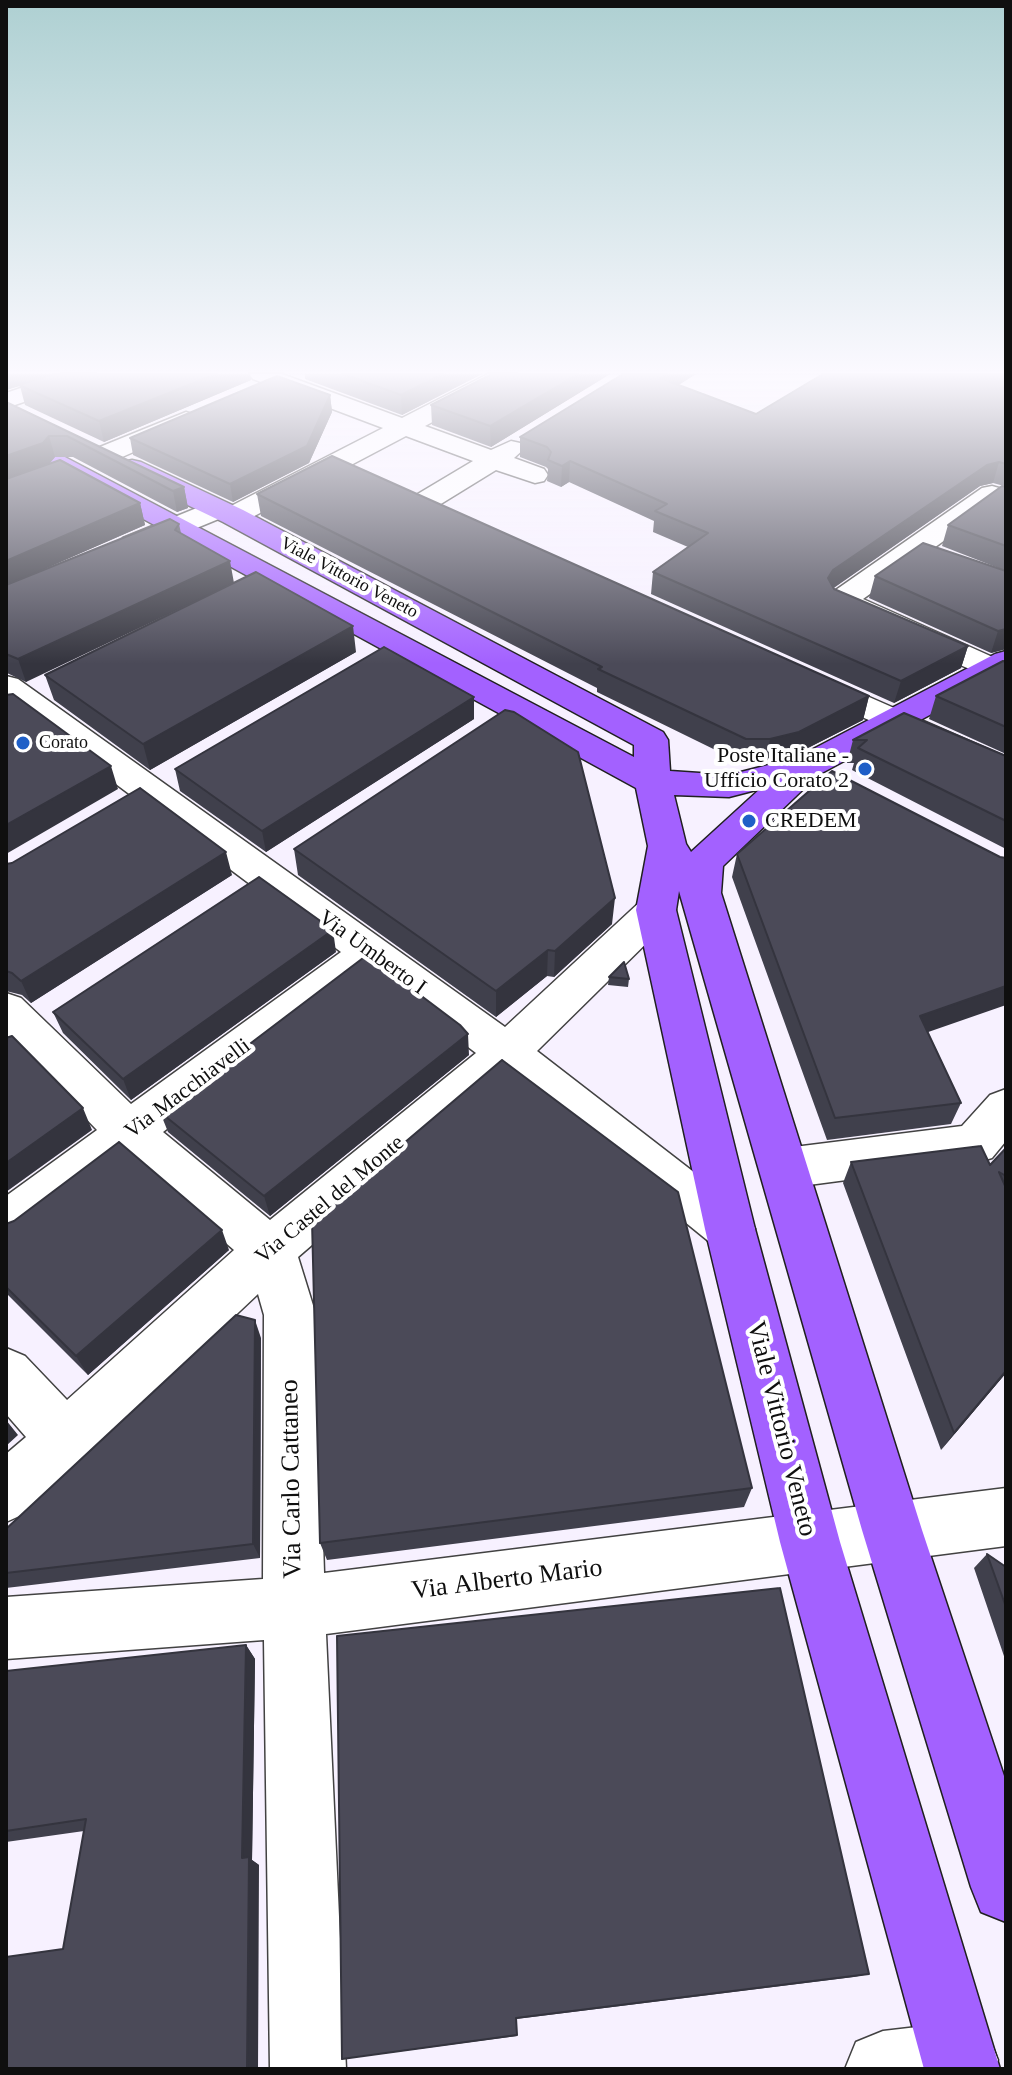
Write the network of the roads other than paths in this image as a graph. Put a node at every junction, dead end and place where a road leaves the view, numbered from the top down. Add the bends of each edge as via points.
1 (53, 471) edge
2 (137, 471) edge
3 (315, 471) edge
4 (348, 471) edge
5 (460, 471) edge
6 (524, 471) edge
7 (535, 475) edge
8 (395, 492) junction
9 (1006, 499) edge
10 (226, 513) junction
11 (450, 517) edge
12 (173, 526) junction
13 (104, 557) edge
14 (399, 644) junction
15 (360, 667) edge
16 (780, 667) edge
17 (1002, 668) edge
18 (22, 695) edge
19 (520, 708) junction
20 (895, 720) junction
21 (480, 735) edge
22 (808, 766) junction
23 (1006, 771) edge
24 (653, 782) junction
25 (850, 788) edge
26 (687, 888) junction
27 (369, 952) junction
28 (24, 1024) edge
29 (507, 1052) junction
30 (1006, 1108) edge
31 (130, 1133) junction
32 (786, 1168) junction
33 (6, 1224) edge
34 (730, 1229) junction
35 (270, 1250) junction
36 (6, 1374) edge
37 (64, 1438) junction
38 (6, 1493) edge
39 (1006, 1517) edge
40 (892, 1530) junction
41 (810, 1542) junction
42 (294, 1607) junction
43 (6, 1628) edge
44 (1006, 1887) edge
45 (961, 2065) edge
46 (308, 2069) edge
47 (883, 2069) edge

1 - 12 main road, Viale Vittorio Veneto
2 - 10 main road, Viale Vittorio Veneto
3 - 10 street
4 - 8 street
5 - 8 street
6 - 7 street
8 - 11 street
9 - 17 street via 992,494 927,554 841,601
10 - 12 street
10 - 24 main road, Viale Vittorio Veneto via 651,740
12 - 13 street
12 - 14 main road, Viale Vittorio Veneto via 258,584
14 - 15 street
14 - 19 main road, Viale Vittorio Veneto
16 - 20 street
17 - 20 main road, Via Castel del Monte
18 - 27 street, Via Umberto I
19 - 21 street
19 - 24 main road, Viale Vittorio Veneto
20 - 22 main road, Via Castel del Monte
20 - 23 street
22 - 24 main road, Via Castel del Monte via 729,786
22 - 25 street
22 - 26 main road, Via Castel del Monte
24 - 26 main road, Viale Vittorio Veneto via 667,846
26 - 29 street, Via Castel del Monte
26 - 32 main road, Viale Vittorio Veneto
26 - 34 main road, Viale Vittorio Veneto
27 - 29 street, Via Umberto I
27 - 31 street, Via Macchiavelli
28 - 31 street
29 - 34 street, Via Umberto I
29 - 35 street, Via Castel del Monte
30 - 32 street via 975,1144
31 - 33 street, Via Macchiavelli
31 - 35 street
32 - 40 main road, Viale Vittorio Veneto
34 - 41 main road, Viale Vittorio Veneto
35 - 37 street, Via Castel del Monte
35 - 42 street, Via Carlo Cattaneo via 290,1315
36 - 37 street
37 - 38 street, Via Castel del Monte
39 - 40 street, Via Alberto Mario
40 - 41 street, Via Alberto Mario
40 - 44 main road, Viale Vittorio Veneto
41 - 42 street, Via Alberto Mario
41 - 45 main road, Viale Vittorio Veneto
42 - 43 street, Via Alberto Mario
42 - 46 street, Via Carlo Cattaneo
45 - 47 street

